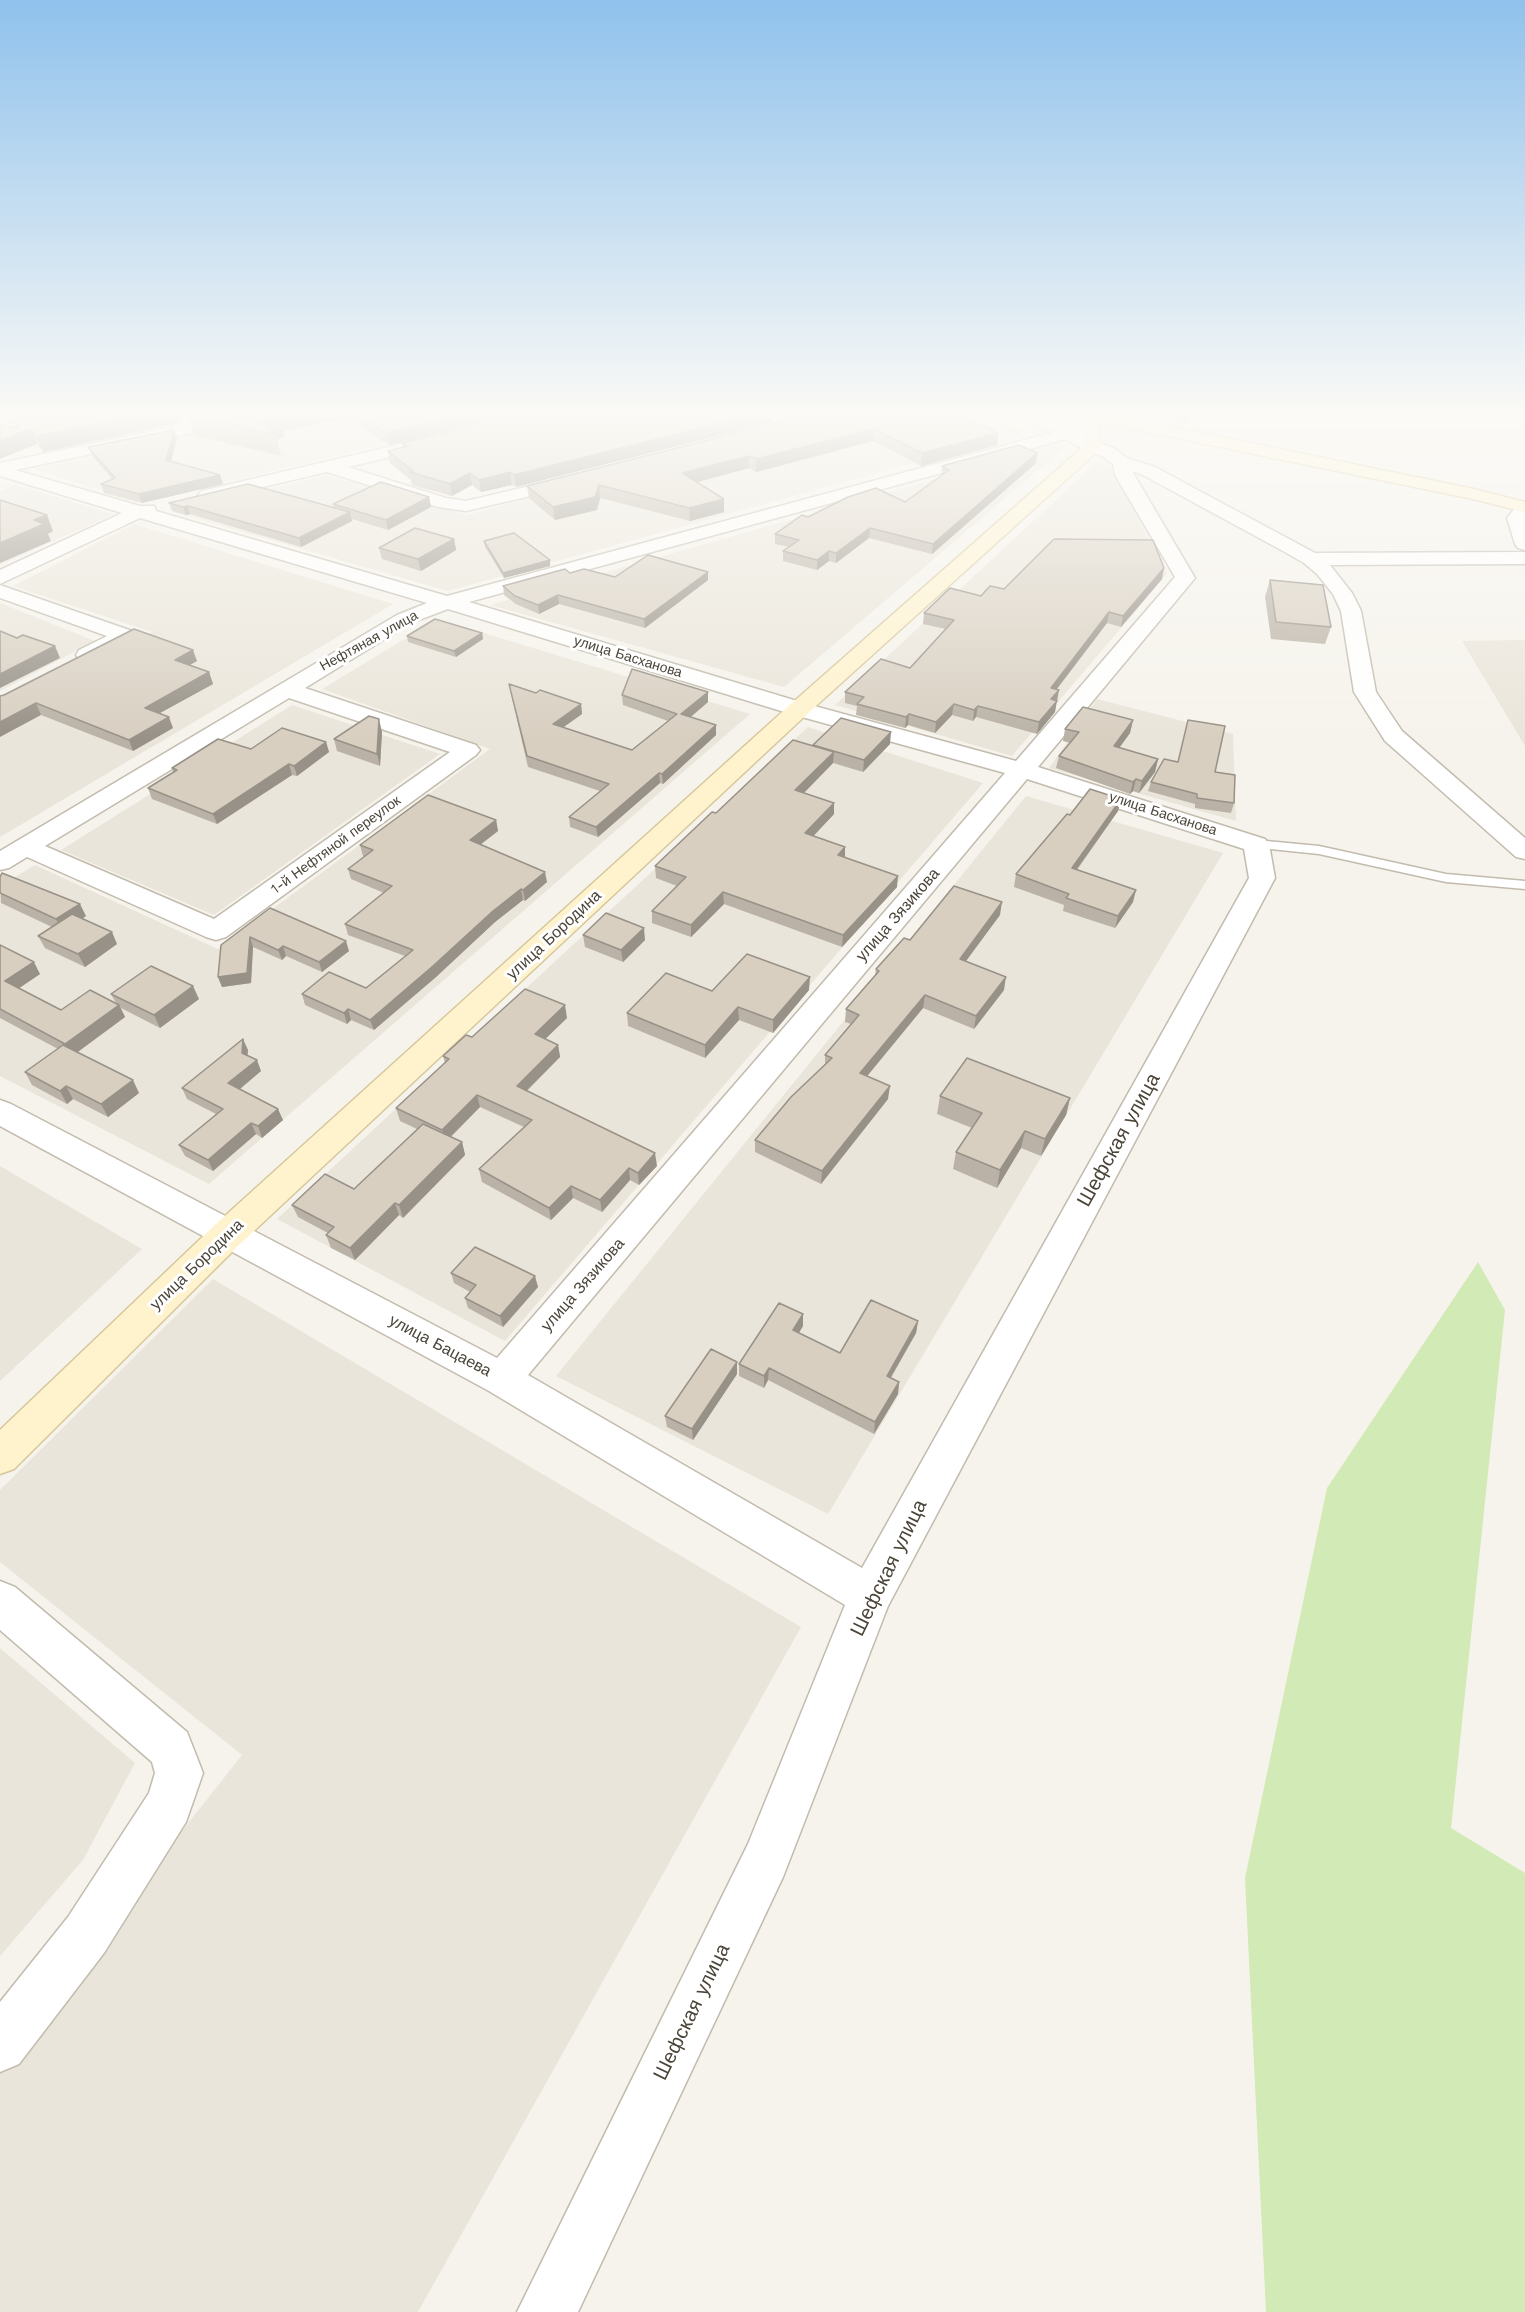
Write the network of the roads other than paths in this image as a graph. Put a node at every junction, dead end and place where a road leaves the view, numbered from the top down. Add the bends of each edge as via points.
1 (113, 524) edge
2 (179, 524) edge
3 (733, 524) edge
4 (987, 524) edge
5 (1153, 524) edge
6 (1246, 524) edge
7 (1517, 524) edge
8 (1525, 544) edge
9 (1525, 558) edge
10 (1311, 559) junction
11 (0, 578) edge
12 (0, 591) edge
13 (447, 602) junction
14 (73, 662) edge
15 (285, 689) junction
16 (799, 709) junction
17 (1023, 770) junction
18 (1256, 844) junction
19 (26, 847) junction
20 (1525, 851) edge
21 (0, 862) edge
22 (1525, 885) edge
23 (0, 1112) edge
24 (228, 1234) junction
25 (502, 1379) junction
26 (0, 1456) edge
27 (870, 1596) junction
28 (0, 1602) edge
29 (0, 2045) edge
30 (547, 2312) edge

1 - 11 street
2 - 13 street, улица Басханова
3 - 13 street, Нефтяная улица
4 - 16 street, улица Бородина
5 - 17 street, улица Зязикова via 1185,578
6 - 10 street
7 - 8 street
9 - 10 street
10 - 20 street via 1342,593 1351,611 1365,692 1393,736
12 - 14 street via 125,634
13 - 15 street, Нефтяная улица via 404,619
13 - 16 street, улица Басханова
15 - 19 street, Нефтяная улица
15 - 19 street, 1-й Нефтяной переулок via 468,750 216,931
16 - 17 street, улица Басханова
16 - 24 street, улица Бородина
17 - 18 street, улица Басханова
17 - 25 street, улица Зязикова
18 - 22 lane via 1319,850 1446,878
18 - 27 street, Шефская улица via 1262,878
19 - 21 street, Нефтяная улица
23 - 24 street, улица Бацаева
24 - 25 street, улица Бацаева
24 - 26 street, улица Бородина
25 - 27 street, улица Бацаева
27 - 30 street, Шефская улица via 766,1860
28 - 29 street via 171,1748 179,1773 170,1805 86,1935

